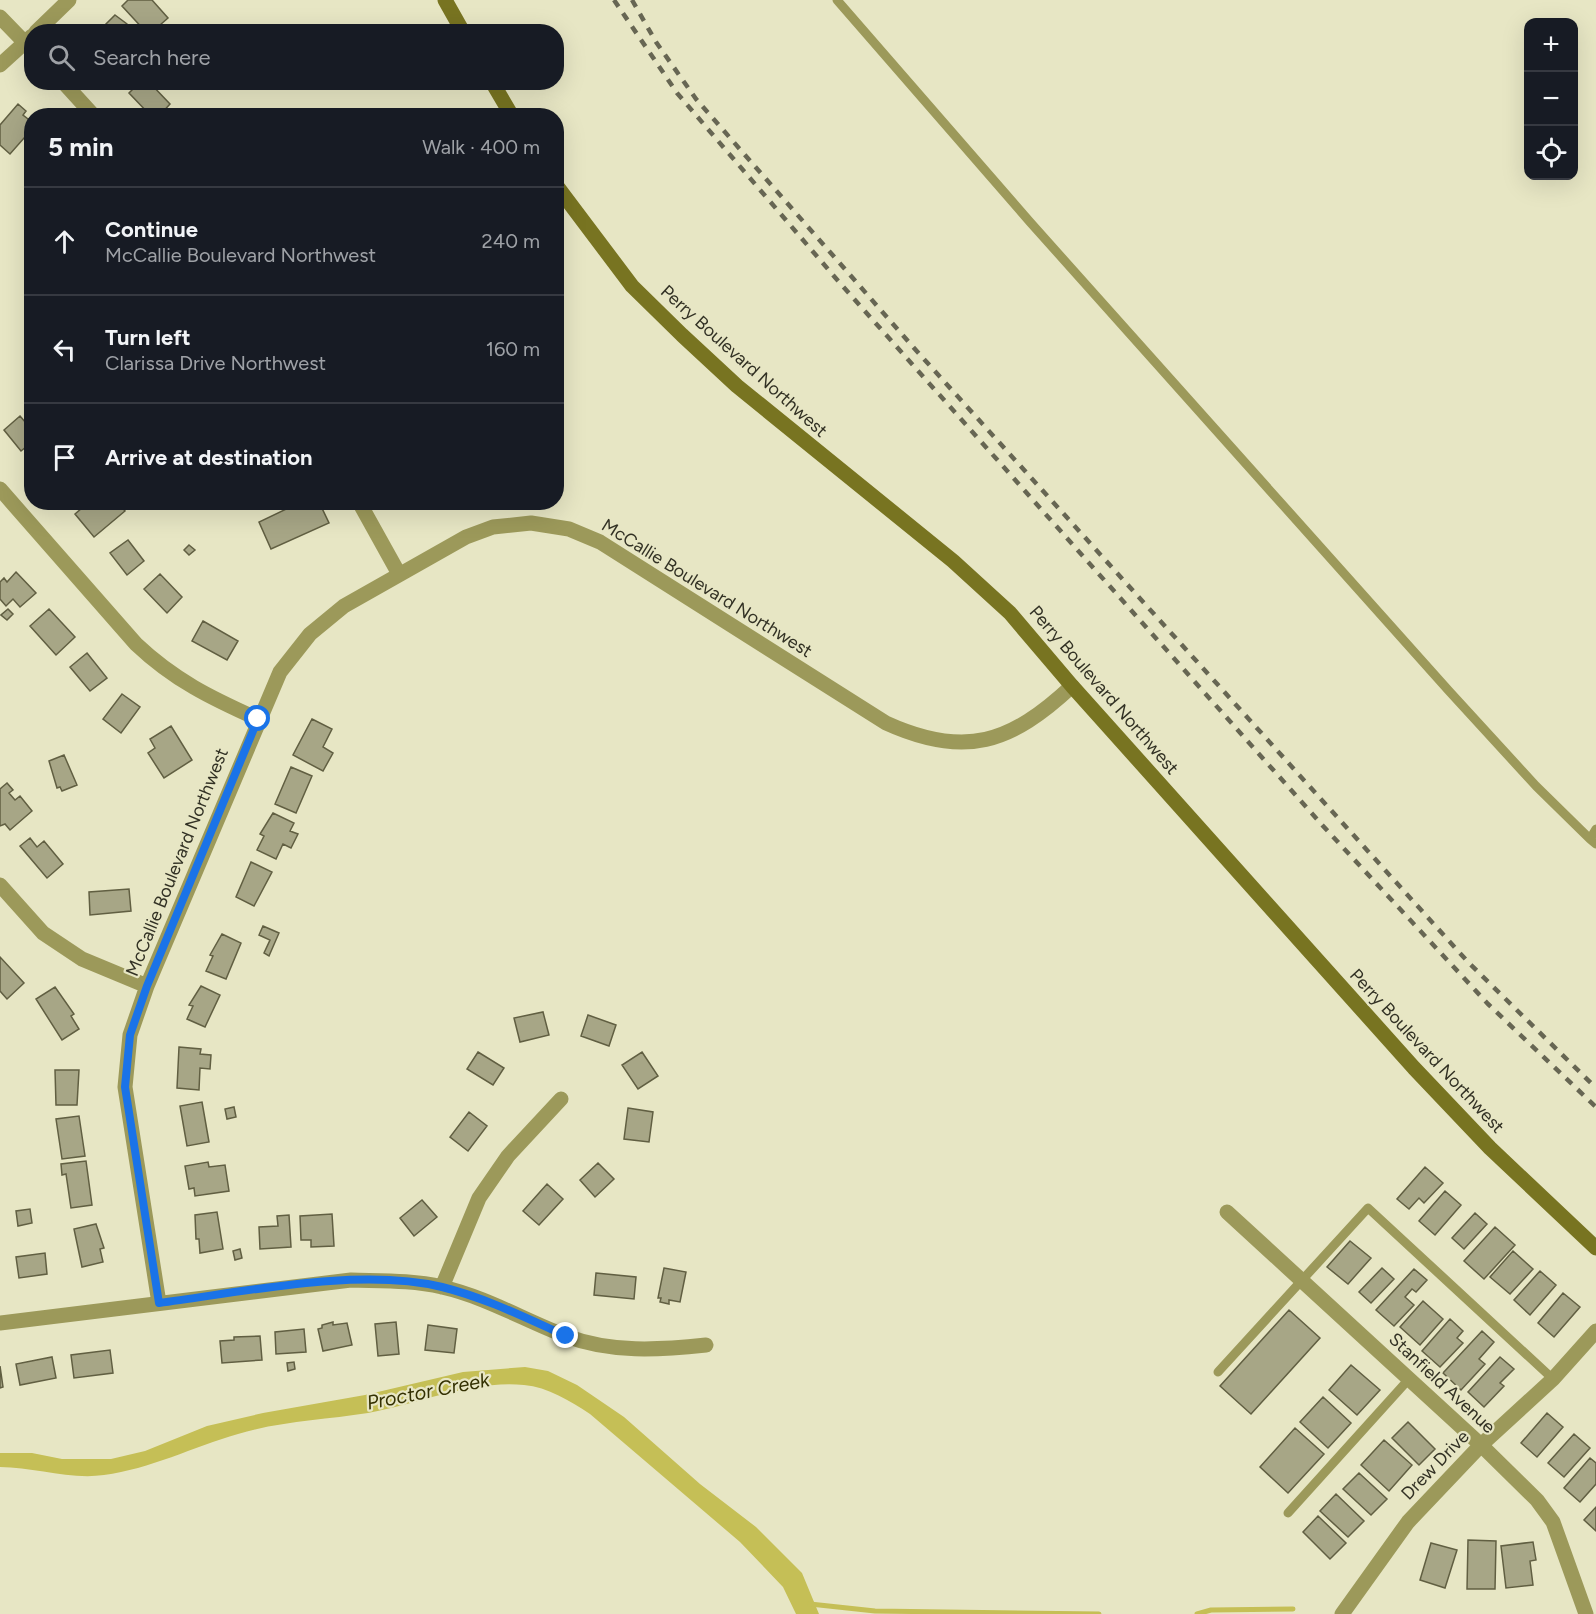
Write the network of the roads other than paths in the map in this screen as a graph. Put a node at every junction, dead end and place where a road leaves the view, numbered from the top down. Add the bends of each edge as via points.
1 (69, 0) edge
2 (445, 0) edge
3 (837, 0) edge
4 (0, 17) edge
5 (44, 24) edge
6 (458, 24) edge
7 (24, 39) edge
8 (24, 47) edge
9 (0, 65) edge
10 (70, 90) edge
11 (497, 90) edge
12 (87, 108) edge
13 (507, 108) edge
14 (564, 197) edge
15 (0, 489) edge
16 (363, 510) edge
17 (399, 574) junction
18 (1072, 686) junction
19 (258, 719) junction
20 (1596, 829) edge
21 (1593, 841) edge
22 (0, 885) edge
23 (147, 986) junction
24 (561, 1099) dead end
25 (1227, 1212) dead end
26 (1596, 1248) edge
27 (1300, 1280) junction
28 (442, 1287) junction
29 (159, 1303) junction
30 (0, 1323) edge
31 (1596, 1330) edge
32 (706, 1345) dead end
33 (1218, 1372) dead end
34 (1409, 1379) junction
35 (1553, 1379) junction
36 (1481, 1445) junction
37 (1288, 1513) dead end
38 (1342, 1614) edge
39 (1586, 1614) edge

1 - 5 street
2 - 6 street
3 - 21 lane via 1449,691 1536,786
4 - 7 street
8 - 9 street
10 - 12 street
11 - 13 street
14 - 18 street, Perry Boulevard Northwest via 632,286 682,335 736,386 952,561 1010,613
15 - 19 street via 158,665 196,691
16 - 17 street
17 - 18 street, McCallie Boulevard Northwest via 466,537 493,527 531,523 569,529 600,542 886,723 936,741 975,742 1008,733 1042,714
17 - 19 street, McCallie Boulevard Northwest via 344,606 310,634 280,672
18 - 26 street, Perry Boulevard Northwest via 1414,1068 1490,1148
19 - 23 street, McCallie Boulevard Northwest
20 - 21 lane
22 - 23 street via 52,940 82,959
23 - 29 street, McCallie Boulevard Northwest via 130,1035 125,1087
24 - 28 street via 508,1155 479,1197
25 - 27 street, Stanfield Avenue
27 - 33 lane
27 - 34 street, Stanfield Avenue
27 - 35 lane via 1368,1208
28 - 29 street via 351,1280
28 - 32 street via 599,1346 653,1351
29 - 30 street
31 - 35 street, Drew Drive
34 - 36 street, Stanfield Avenue
34 - 37 lane
35 - 36 street, Drew Drive
36 - 38 street, Drew Drive via 1407,1522
36 - 39 street, Stanfield Avenue via 1537,1500 1553,1522

